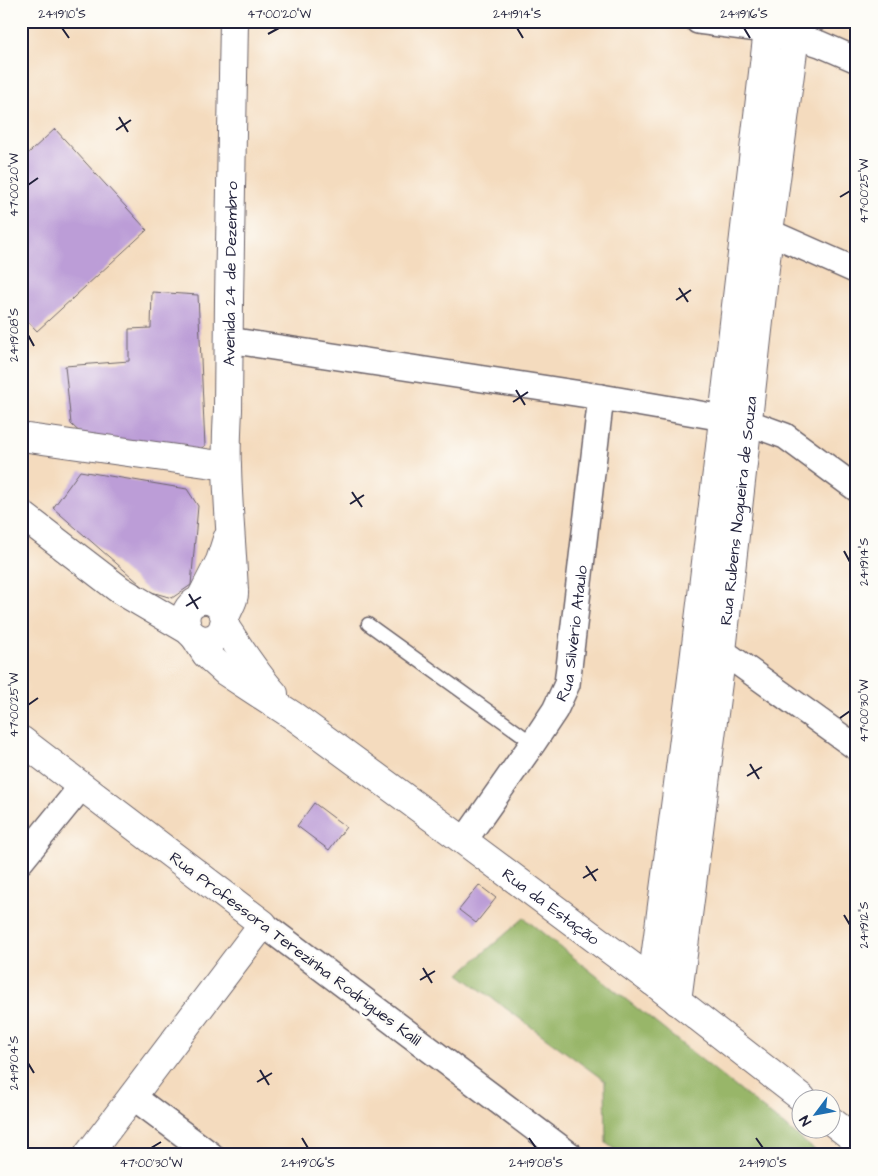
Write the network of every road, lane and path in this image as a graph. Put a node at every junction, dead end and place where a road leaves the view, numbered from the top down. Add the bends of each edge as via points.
1 (234, 21) edge
2 (698, 21) edge
3 (768, 26) edge
4 (796, 28) edge
5 (857, 60) edge
6 (757, 229) junction
7 (857, 271) edge
8 (228, 340) junction
9 (600, 397) junction
10 (735, 420) junction
11 (21, 437) edge
12 (227, 466) junction
13 (857, 490) edge
14 (21, 514) edge
15 (231, 525) junction
16 (194, 618) junction
17 (225, 622) junction
18 (368, 624) dead end
19 (697, 639) junction
20 (722, 651) junction
21 (295, 718) junction
22 (21, 740) edge
23 (533, 743) junction
24 (857, 748) edge
25 (82, 786) junction
26 (464, 841) junction
27 (21, 861) edge
28 (263, 924) junction
29 (652, 981) junction
30 (677, 1001) junction
31 (790, 1089) edge
32 (132, 1096) junction
33 (840, 1128) edge
34 (857, 1141) edge
35 (542, 1146) edge
36 (88, 1155) edge
37 (211, 1155) edge
38 (570, 1155) edge

1 - 8 main road, Avenida 24 de Dezembro
2 - 3 street
3 - 4 street
3 - 6 main road, Rua Rubens Nogueira de Souza
4 - 5 street via 820,44
4 - 6 main road, Rua Rubens Nogueira de Souza
6 - 7 street
6 - 10 main road, Rua Rubens Nogueira de Souza
8 - 9 street
8 - 12 main road, Avenida 24 de Dezembro
9 - 10 street
9 - 23 street, Rua Silvério Ataulo via 567,684 555,710
10 - 13 street via 785,436
10 - 19 main road, Rua Rubens Nogueira de Souza via 720,447
10 - 20 main road, Rua Rubens Nogueira de Souza
11 - 12 main road
12 - 15 main road, Avenida 24 de Dezembro
14 - 16 main road via 120,590 155,605 179,606
15 - 16 main road, Avenida 24 de Dezembro via 220,561
15 - 17 main road, Avenida 24 de Dezembro via 235,596
16 - 17 main road, Rua da Estação via 207,600 219,605
16 - 21 main road, Rua da Estação via 206,654 226,672
17 - 21 main road, Rua da Estação via 264,683
18 - 23 lane
19 - 20 street
19 - 29 main road, Rua Rubens Nogueira de Souza
20 - 24 street
20 - 30 main road, Rua Rubens Nogueira de Souza
21 - 26 main road, Rua da Estação
22 - 25 main road, Rua Professora Terezinha Rodrigues Kalil
23 - 26 street, Rua Silvério Ataulo
25 - 27 street
25 - 28 main road, Rua Professora Terezinha Rodrigues Kalil
26 - 29 main road, Rua da Estação
28 - 32 main road
28 - 35 street, Rua Professora Terezinha Rodrigues Kalil
29 - 30 main road, Rua da Estação
30 - 31 main road, Rua da Estação
32 - 36 main road
32 - 37 street
33 - 34 main road
35 - 38 street, Rua Professora Terezinha Rodrigues Kalil

